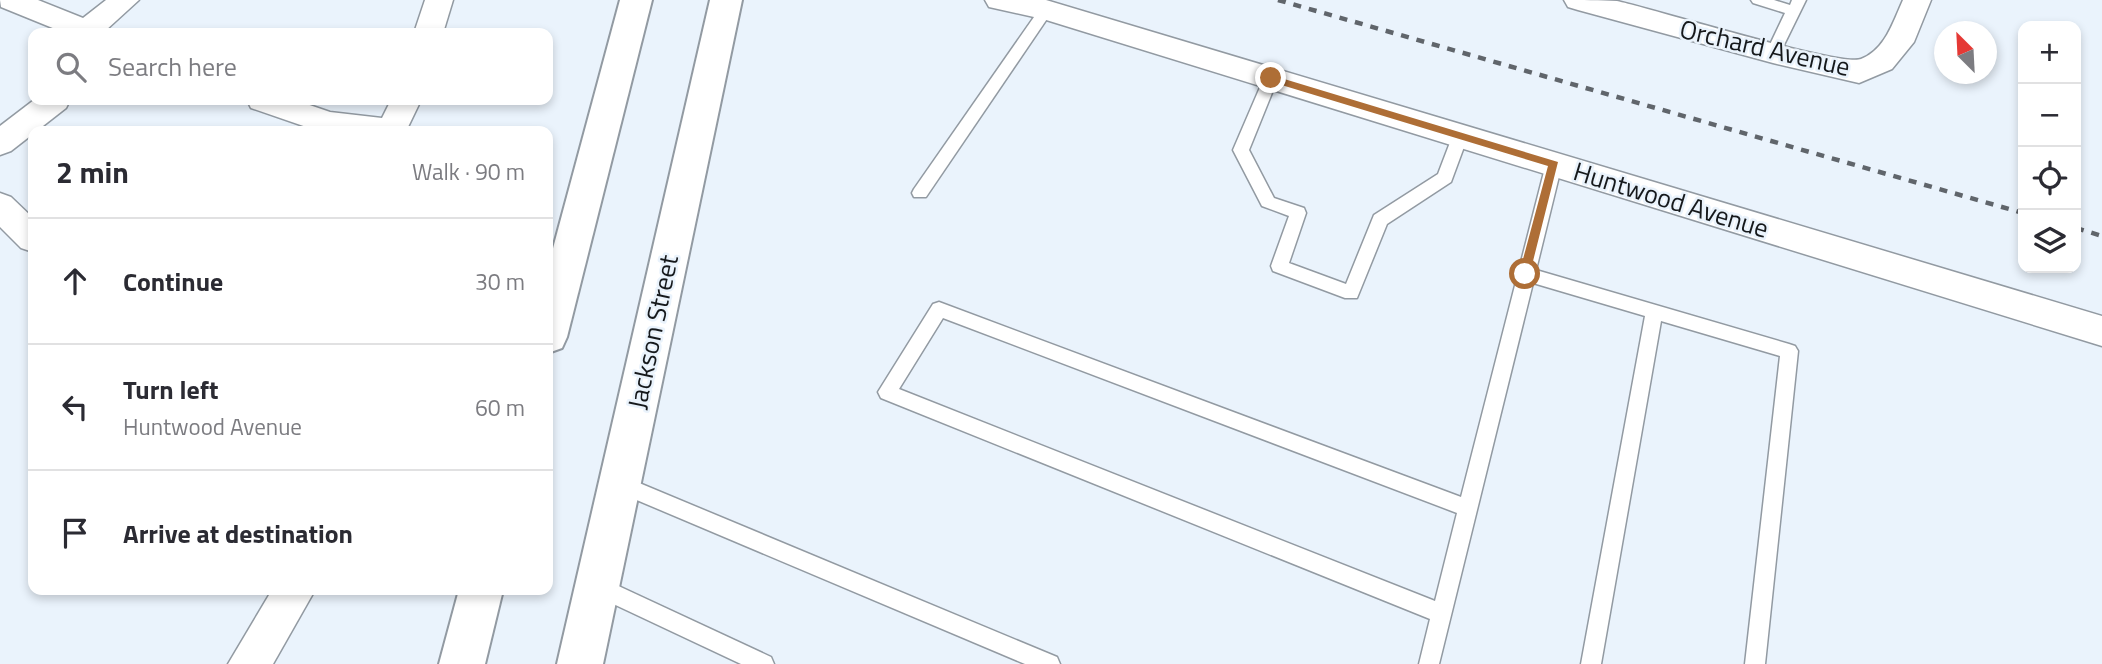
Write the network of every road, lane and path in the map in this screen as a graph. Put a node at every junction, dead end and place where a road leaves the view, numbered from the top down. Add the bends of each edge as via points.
1 (11, 0) edge
2 (125, 0) edge
3 (439, 0) edge
4 (636, 0) edge
5 (726, 0) edge
6 (999, 0) edge
7 (1578, 0) edge
8 (1758, 0) edge
9 (1917, 0) edge
10 (1796, 6) edge
11 (1046, 10) junction
12 (79, 28) edge
13 (94, 28) edge
14 (431, 28) edge
15 (1773, 53) junction
16 (1271, 78) junction
17 (49, 105) edge
18 (276, 105) edge
19 (404, 105) edge
20 (356, 126) edge
21 (395, 126) edge
22 (1460, 136) junction
23 (0, 144) edge
24 (1554, 164) junction
25 (920, 193) dead end
26 (0, 206) edge
27 (28, 234) edge
28 (1525, 274) junction
29 (1654, 312) junction
30 (553, 318) edge
31 (2102, 331) edge
32 (620, 484) junction
33 (1467, 508) junction
34 (597, 586) junction
35 (292, 595) edge
36 (480, 595) edge
37 (1441, 613) junction
38 (249, 664) edge
39 (462, 664) edge
40 (580, 664) edge
41 (764, 664) edge
42 (1050, 664) edge
43 (1429, 664) edge
44 (1591, 664) edge
45 (1755, 664) edge

1 - 12 street
2 - 13 street
3 - 14 street
4 - 30 main road
5 - 32 main road, Jackson Street
6 - 11 street, Huntwood Avenue
7 - 15 street, Orchard Avenue
8 - 10 lane
9 - 15 street, Orchard Avenue via 1899,42 1882,62 1859,72
10 - 15 lane
11 - 16 street, Huntwood Avenue
11 - 25 lane
16 - 22 street, Huntwood Avenue
16 - 22 lane via 1241,150 1268,202 1298,213 1279,266 1351,293 1380,220 1445,178
17 - 23 street
18 - 20 street via 328,123
19 - 21 street
22 - 24 street, Huntwood Avenue
24 - 28 lane
24 - 31 street, Huntwood Avenue
26 - 27 street
28 - 29 lane
28 - 33 lane
29 - 44 lane
29 - 45 lane via 1789,351
32 - 34 main road, Jackson Street
32 - 42 lane
33 - 37 lane
33 - 37 lane via 939,309 887,392
34 - 40 main road, Jackson Street
34 - 41 lane
35 - 38 street
36 - 39 main road
37 - 43 lane

